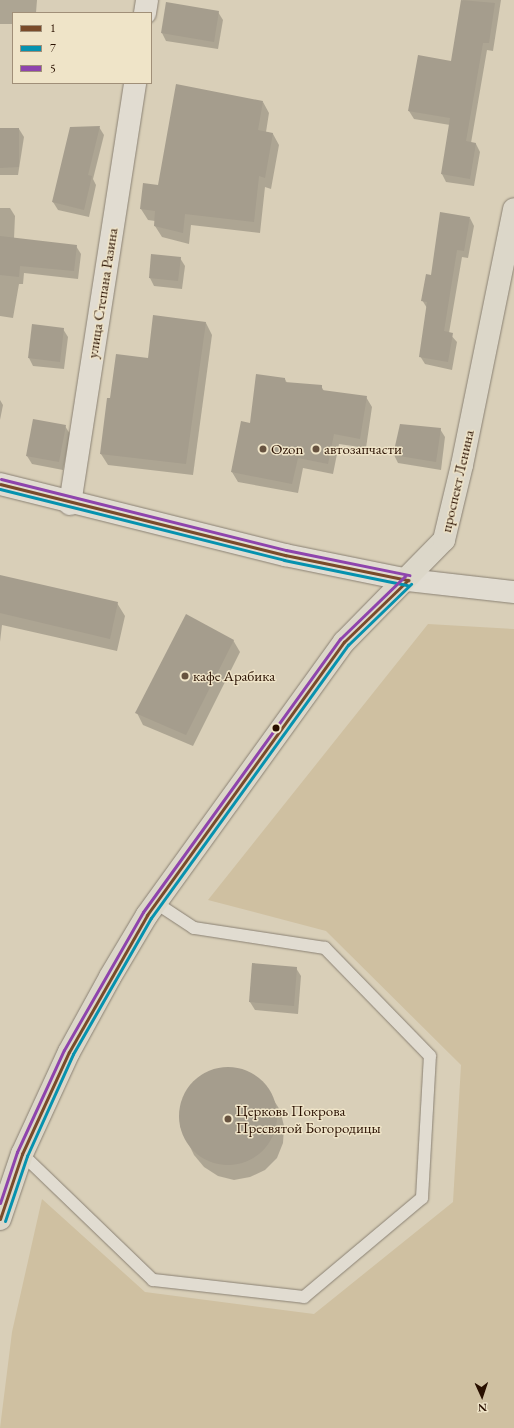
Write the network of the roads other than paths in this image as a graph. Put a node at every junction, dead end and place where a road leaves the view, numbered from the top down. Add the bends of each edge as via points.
1 (148, 0) edge
2 (146, 12) edge
3 (135, 84) edge
4 (514, 209) edge
5 (0, 484) edge
6 (70, 504) junction
7 (408, 580) junction
8 (514, 592) edge
9 (156, 903) junction
10 (22, 1154) junction
11 (0, 1219) edge

1 - 2 street
3 - 6 street, улица Степана Разина
4 - 7 main road, проспект Ленина via 464,458 444,540
5 - 6 street
6 - 7 street via 285,555
7 - 8 street
7 - 9 main road, проспект Ленина via 344,642
9 - 10 main road, проспект Ленина via 110,977 69,1052
9 - 10 lane via 194,928 325,948 430,1056 422,1198 304,1297 153,1280
10 - 11 main road, проспект Ленина

